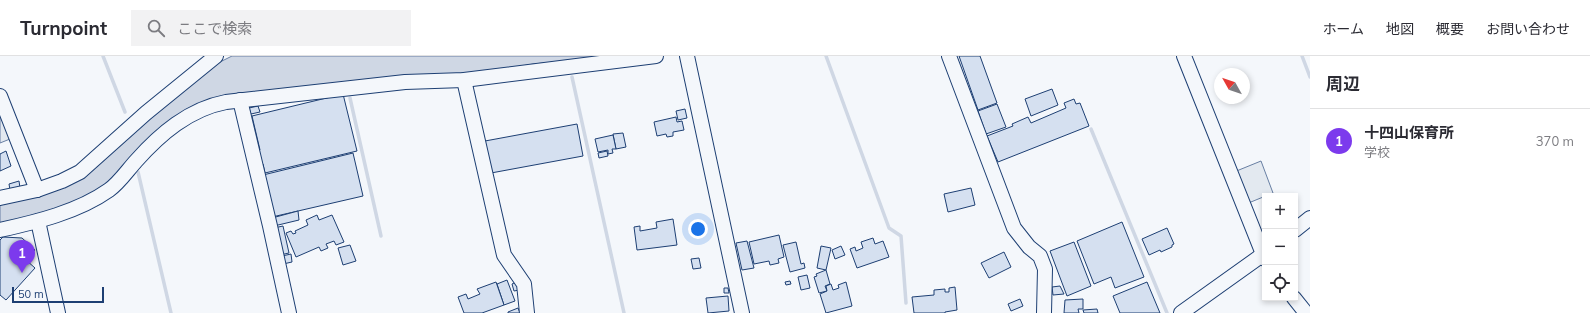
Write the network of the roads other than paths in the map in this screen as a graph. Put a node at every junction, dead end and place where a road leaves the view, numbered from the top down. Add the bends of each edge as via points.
1 (216, 56) edge
2 (656, 56) edge
3 (687, 56) edge
4 (949, 56) edge
5 (1184, 56) edge
6 (464, 80) junction
7 (0, 96) edge
8 (240, 100) junction
9 (37, 190) junction
10 (0, 198) edge
11 (1310, 218) edge
12 (38, 221) junction
13 (1296, 229) edge
14 (0, 230) edge
15 (1262, 251) edge
16 (1262, 257) edge
17 (1296, 301) edge
18 (58, 313) edge
19 (288, 313) edge
20 (527, 313) edge
21 (742, 313) edge
22 (1044, 313) edge
23 (1181, 313) edge
24 (1306, 313) edge

1 - 9 street via 146,113 80,172
2 - 6 street
3 - 21 street
4 - 22 street via 1014,228 1040,256 1045,269
5 - 15 street
6 - 8 street via 405,82
6 - 20 street via 504,255 524,284
7 - 9 street
8 - 12 street via 209,105 192,113 147,148 109,190 67,211
8 - 19 street
9 - 10 street
11 - 13 street
12 - 14 street
12 - 18 street
16 - 23 street
17 - 24 street

